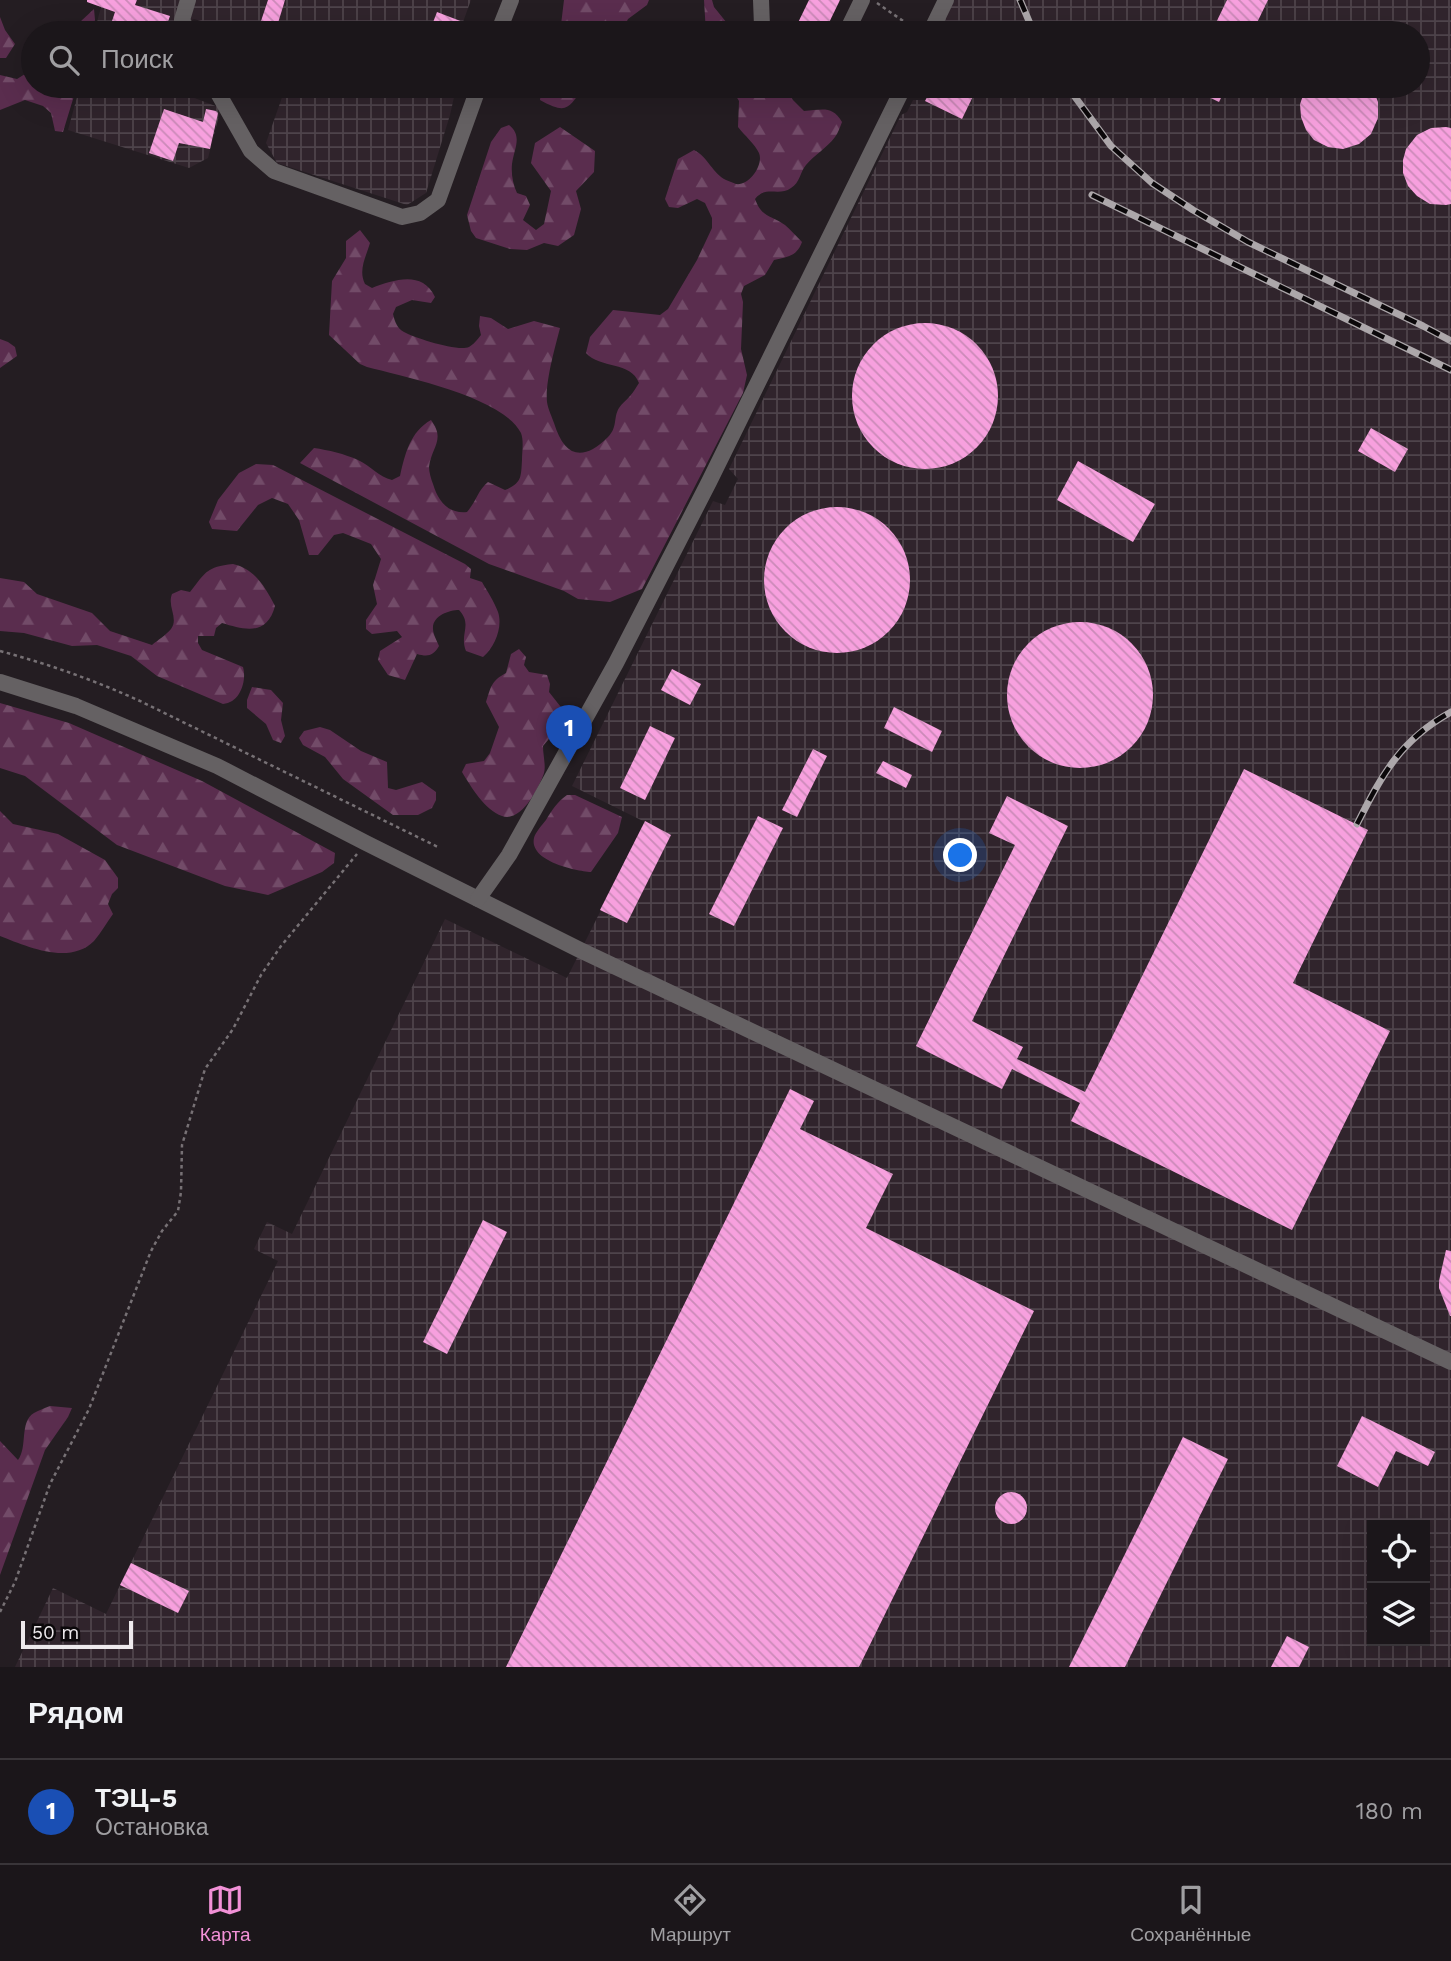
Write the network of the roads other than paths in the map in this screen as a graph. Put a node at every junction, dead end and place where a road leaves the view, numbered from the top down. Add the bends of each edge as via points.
1 (188, 0) edge
2 (511, 0) edge
3 (761, 0) edge
4 (862, 0) edge
5 (946, 0) edge
6 (183, 21) edge
7 (503, 21) edge
8 (762, 21) edge
9 (852, 21) edge
10 (936, 21) edge
11 (221, 98) edge
12 (474, 98) edge
13 (898, 98) edge
14 (0, 681) edge
15 (478, 900) junction
16 (1451, 1362) edge

1 - 6 street
2 - 7 street
3 - 8 street
4 - 9 street
5 - 10 street
11 - 12 street via 251,151 274,170 402,217 420,213 438,200
13 - 15 street via 616,663 509,855
14 - 15 street via 76,706 217,766
15 - 16 street

